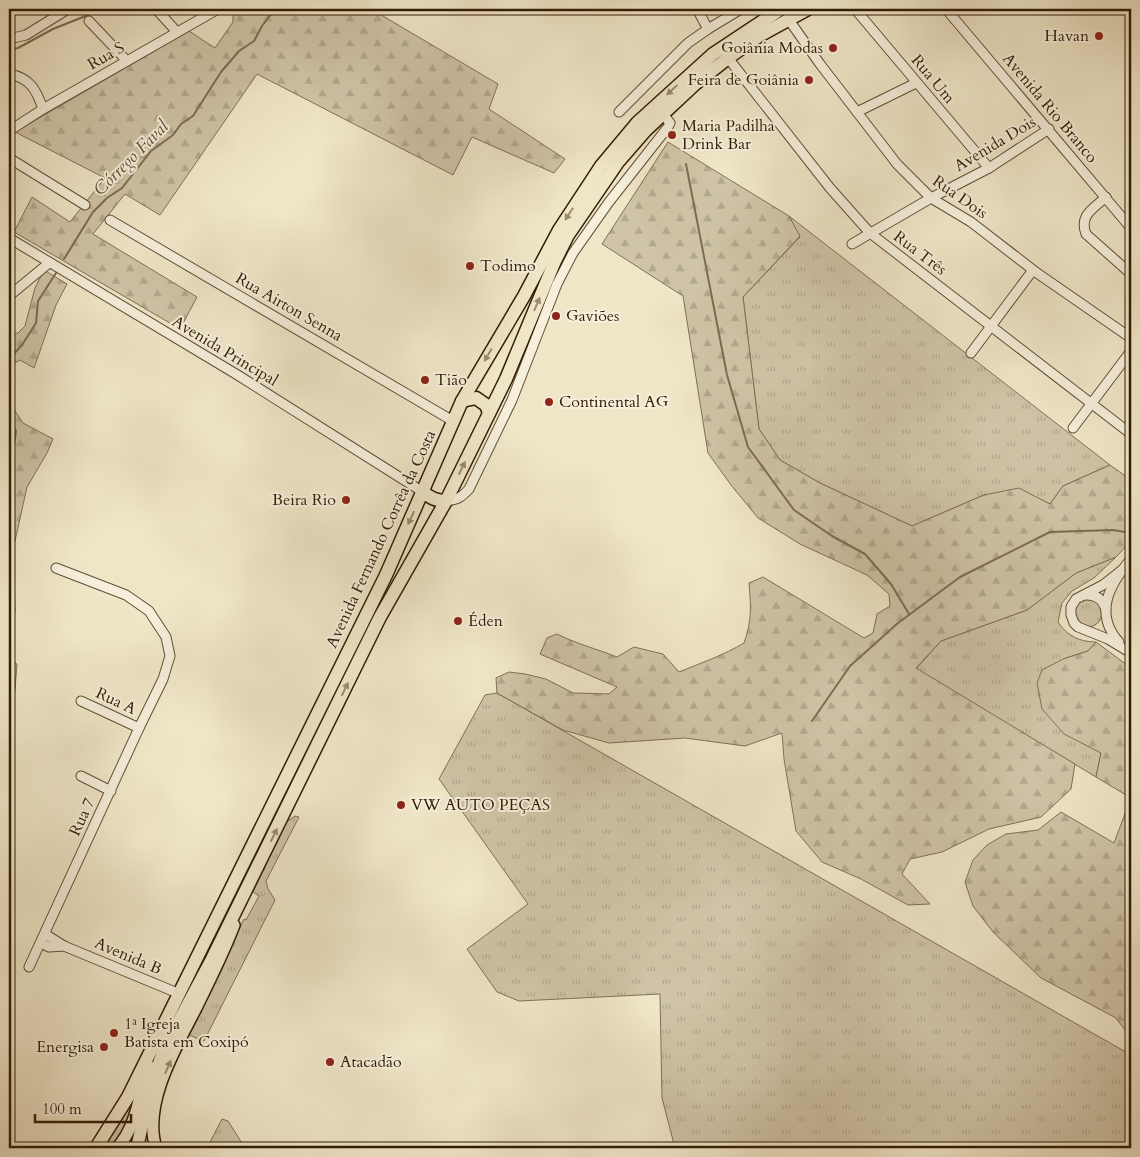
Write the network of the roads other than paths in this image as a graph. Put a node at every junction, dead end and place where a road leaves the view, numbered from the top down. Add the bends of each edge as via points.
1 (68, 9) edge
2 (156, 9) edge
3 (218, 9) edge
4 (697, 9) edge
5 (741, 9) edge
6 (782, 9) edge
7 (808, 9) edge
8 (855, 9) edge
9 (946, 9) edge
10 (789, 20) junction
11 (89, 21) dead end
12 (708, 29) junction
13 (177, 32) junction
14 (9, 39) edge
15 (728, 58) junction
16 (127, 62) junction
17 (9, 74) edge
18 (916, 83) junction
19 (43, 109) junction
20 (619, 112) dead end
21 (857, 112) junction
22 (1049, 129) junction
23 (9, 131) edge
24 (9, 158) edge
25 (989, 168) junction
26 (1106, 197) junction
27 (931, 198) junction
28 (85, 204) dead end
29 (110, 220) dead end
30 (1131, 228) edge
31 (870, 233) junction
32 (9, 238) edge
33 (852, 244) dead end
34 (49, 263) junction
35 (1034, 270) junction
36 (1131, 274) edge
37 (9, 296) edge
38 (991, 325) junction
39 (1131, 338) edge
40 (528, 343) junction
41 (1131, 351) edge
42 (971, 353) dead end
43 (462, 401) junction
44 (1092, 403) junction
45 (489, 413) junction
46 (453, 421) junction
47 (1073, 428) dead end
48 (1131, 434) edge
49 (423, 492) junction
50 (446, 501) junction
51 (1131, 559) edge
52 (56, 568) dead end
53 (1122, 570) junction
54 (1079, 597) junction
55 (1106, 612) junction
56 (1087, 630) junction
57 (1129, 651) edge
58 (81, 701) dead end
59 (139, 728) junction
60 (81, 776) dead end
61 (111, 791) junction
62 (252, 878) junction
63 (43, 938) junction
64 (29, 968) dead end
65 (180, 994) junction
66 (179, 1008) junction
67 (96, 1148) edge
68 (117, 1148) edge
69 (137, 1148) edge
70 (156, 1148) edge

1 - 14 street via 26,35
2 - 13 street
3 - 13 street, Rua S
4 - 12 street
5 - 12 street
6 -> 43 highway, Avenida Fernando Corrêa da Costa via 714,54 637,123 602,166 558,230 524,296
7 - 10 highway, Avenida Fernando Corrêa da Costa
8 - 18 street, Rua Um
9 - 22 street, Avenida Rio Branco
10 - 15 highway, Avenida Fernando Corrêa da Costa
10 - 21 street, Rua Dois
11 - 16 street
12 - 20 street via 688,43
13 - 16 street, Rua S
15 - 31 street, Rua Três via 830,188
15 - 40 highway, Avenida Fernando Corrêa da Costa via 663,114 618,162 568,235 555,261
16 - 19 street, Rua S
17 - 19 street via 21,77 37,91
18 - 21 street
18 - 25 street, Rua Um
19 - 23 street, Rua S
21 - 27 street, Rua Dois via 897,164
22 - 25 street, Avenida Dois
22 - 26 street, Avenida Rio Branco
24 - 28 street
25 - 27 street, Avenida Dois
26 - 30 street, Avenida Rio Branco
26 - 36 street via 1084,217 1083,226 1086,234
27 - 31 street, Avenida Dois
27 - 35 street, Rua Dois via 971,222
29 - 46 street, Rua Airton Senna
31 - 33 street, Avenida Dois
31 - 38 street, Rua Três
32 - 34 street, Avenida Principal
34 - 37 street
34 - 49 street, Avenida Principal via 236,374
35 - 38 street
35 - 39 street, Rua Dois
38 - 42 street
38 - 44 street, Rua Três
40 - 45 highway, Avenida Fernando Corrêa da Costa
40 - 50 street via 512,400 469,489 463,496
41 - 44 street
43 - 45 highway via 476,398 486,405
43 - 46 highway, Avenida Fernando Corrêa da Costa
44 - 47 street
44 - 48 street, Rua Três
50 -> 45 highway, Avenida Fernando Corrêa da Costa
46 - 49 highway, Avenida Fernando Corrêa da Costa
49 - 50 highway via 431,498
49 -> 65 highway, Avenida Fernando Corrêa da Costa via 386,575
62 -> 50 highway, Avenida Fernando Corrêa da Costa via 380,617
51 - 53 street
52 - 59 street, Rua 7 via 126,595 149,611 166,636 170,656 163,679
53 - 54 street via 1103,585
53 - 55 street via 1110,589
54 - 55 street via 1096,596 1104,603
54 - 56 street via 1071,607 1070,615 1078,627
55 - 56 street via 1100,625
55 - 57 street via 1112,632
56 - 57 street
58 - 59 street, Rua A
59 - 61 street, Rua 7
60 - 61 street
61 - 63 street, Rua 7
62 - 66 highway, Avenida Fernando Corrêa da Costa via 212,959
70 -> 62 main road, Avenida Fernando Corrêa da Costa via 152,1134 153,1118 164,1076 225,949
63 - 64 street, Rua 7
63 - 65 street, Avenida B
65 - 66 highway, Avenida Fernando Corrêa da Costa
66 - 67 highway, Avenida Fernando Corrêa da Costa
66 - 68 main road via 148,1066 132,1125
66 - 69 highway via 156,1069

